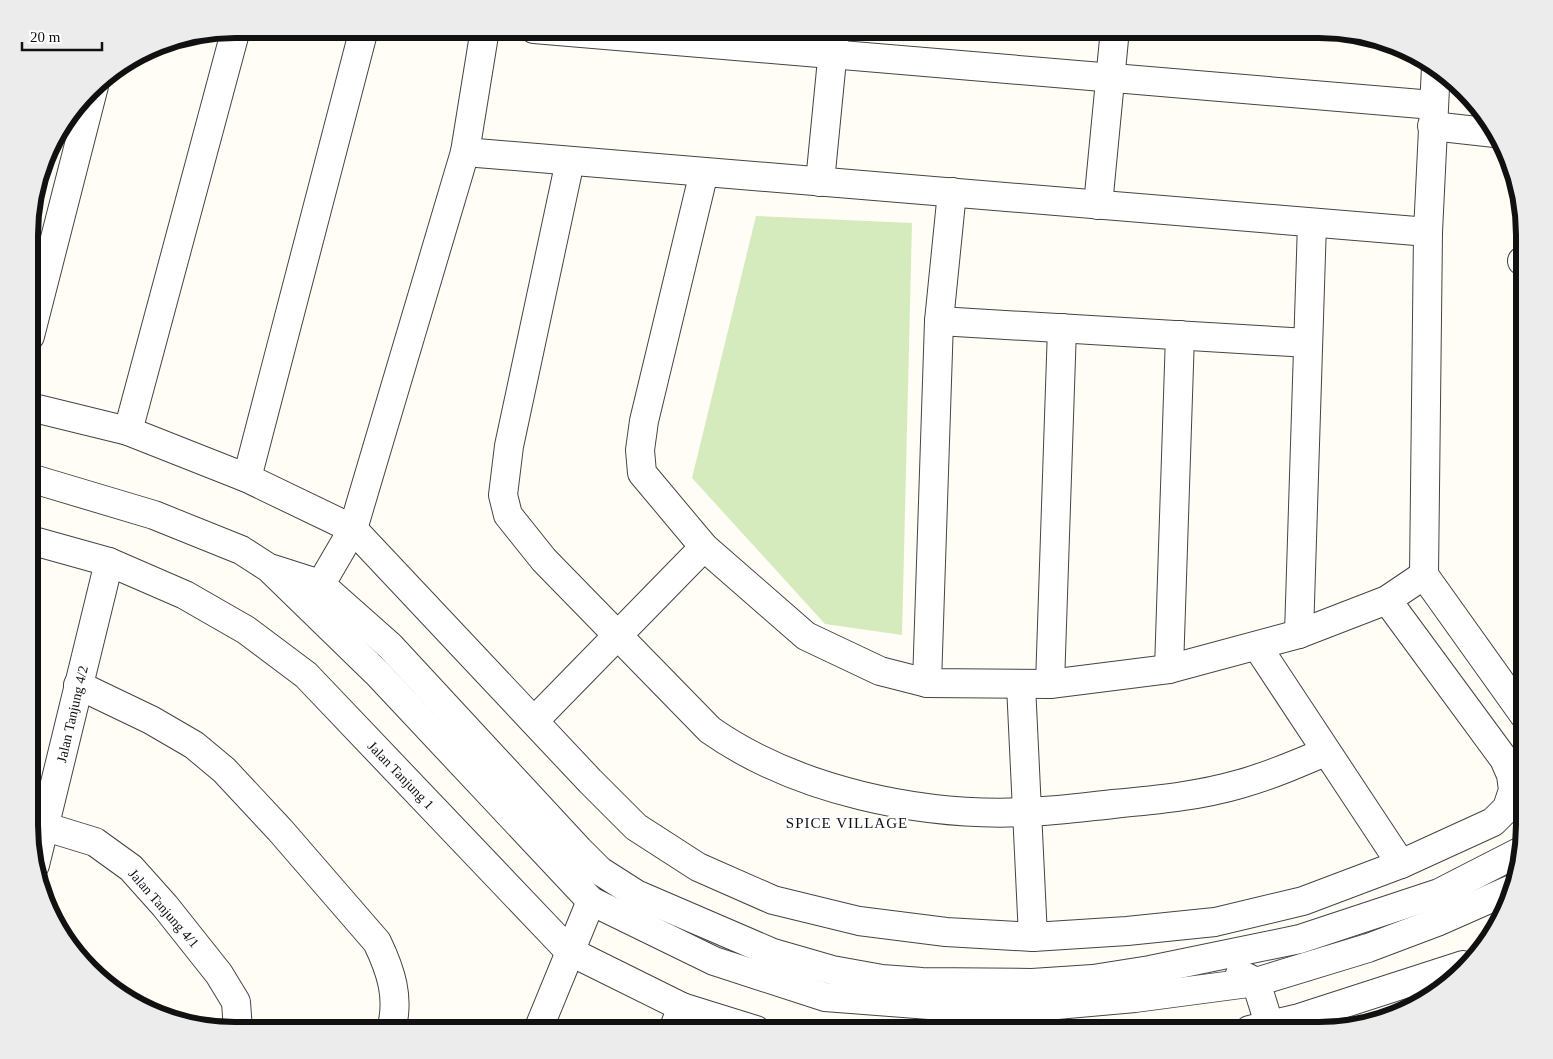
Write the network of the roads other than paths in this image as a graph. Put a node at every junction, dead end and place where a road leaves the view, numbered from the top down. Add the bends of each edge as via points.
1 (234, 38) edge
2 (362, 38) edge
3 (484, 38) edge
4 (742, 38) edge
5 (1114, 38) edge
6 (834, 42) edge
7 (1435, 76) edge
8 (1111, 77) junction
9 (90, 100) edge
10 (1432, 116) junction
11 (1486, 131) edge
12 (465, 152) junction
13 (570, 161) junction
14 (704, 172) junction
15 (820, 182) junction
16 (952, 192) junction
17 (1098, 205) junction
18 (1312, 223) junction
19 (1428, 232) junction
20 (38, 305) edge
21 (939, 320) junction
22 (1062, 328) junction
23 (1180, 335) junction
24 (1308, 343) junction
25 (38, 409) edge
26 (128, 431) junction
27 (247, 478) junction
28 (38, 480) edge
29 (353, 529) junction
30 (38, 542) edge
31 (704, 547) junction
32 (109, 562) junction
33 (1424, 575) junction
34 (314, 596) junction
35 (1387, 600) junction
36 (1299, 634) junction
37 (620, 636) junction
38 (1257, 646) junction
39 (1169, 669) junction
40 (927, 683) junction
41 (1050, 684) junction
42 (78, 685) junction
43 (1021, 685) junction
44 (1516, 704) edge
45 (534, 721) junction
46 (1325, 752) junction
47 (1027, 812) junction
48 (46, 828) junction
49 (579, 850) junction
50 (39, 851) edge
51 (1513, 855) edge
52 (1401, 864) junction
53 (1503, 893) edge
54 (636, 894) junction
55 (591, 901) junction
56 (1033, 937) junction
57 (1280, 943) junction
58 (569, 951) junction
59 (1208, 959) junction
60 (1453, 968) edge
61 (1256, 982) junction
62 (677, 1018) edge
63 (240, 1022) edge
64 (393, 1022) edge
65 (541, 1022) edge
66 (703, 1022) edge
67 (1263, 1022) edge
68 (1286, 1022) edge

1 - 26 street
2 - 27 street
3 - 12 street
4 - 6 street
5 - 8 street
6 - 8 street
6 - 15 street
7 - 10 street
8 - 10 street
8 - 17 street
9 - 20 street
10 - 11 street
10 - 19 street
12 - 13 street
12 - 29 street
13 - 14 street
13 - 37 street via 508,446 502,495 508,515 529,543
14 - 15 street
14 - 31 street via 644,421 640,450 642,473
15 - 16 street
16 - 17 street
16 - 21 street
17 - 18 street
18 - 19 street
18 - 24 street
19 - 33 street
21 - 22 street
21 - 40 street
22 - 23 street
22 - 41 street
23 - 24 street
23 - 39 street
24 - 36 street
25 - 26 street
26 - 27 street
27 - 29 street
28 - 34 street via 154,515 241,550
29 - 34 street
29 - 45 street
30 - 32 street, Jalan Tanjung 1
31 - 37 street
31 - 40 street via 806,636 880,671
32 - 42 street, Jalan Tanjung 4/2
32 - 58 street, Jalan Tanjung 1 via 185,595 246,630 306,675
33 - 35 street
33 - 44 street
34 - 49 street via 390,646
34 - 55 street via 385,681
35 - 36 street
35 - 52 street via 1504,759 1513,790 1507,808 1493,822
36 - 38 street
37 - 45 street
37 - 47 street via 710,730 786,770 843,791 884,801 958,811
38 - 39 street
38 - 46 street
39 - 41 street
40 - 43 street
41 - 43 street
42 - 48 street, Jalan Tanjung 4/2
42 - 64 street via 194,745 224,770 377,942 395,991
43 - 47 street
45 - 56 street via 636,827 698,867 773,900 859,921 946,932
46 - 47 street via 1240,784 1199,794
46 - 52 street
47 - 56 street
48 - 50 street, Jalan Tanjung 4/2
48 - 63 street, Jalan Tanjung 4/1 via 95,842 131,868 166,906 219,974 236,1002
49 - 54 street via 600,871
49 - 55 street
51 - 57 street via 1439,893
52 - 56 street via 1303,901 1215,922
53 - 61 street via 1368,948
54 - 55 street
54 - 59 street via 773,953 832,970 882,979 1032,984 1093,979
55 - 58 street
55 - 61 street via 714,961 825,997 968,1008 1035,1007
57 - 59 street
57 - 61 street
58 - 62 street, Jalan Tanjung 1
58 - 65 street
59 - 61 street
60 - 68 street
61 - 67 street
62 - 66 street, Jalan Tanjung 1

